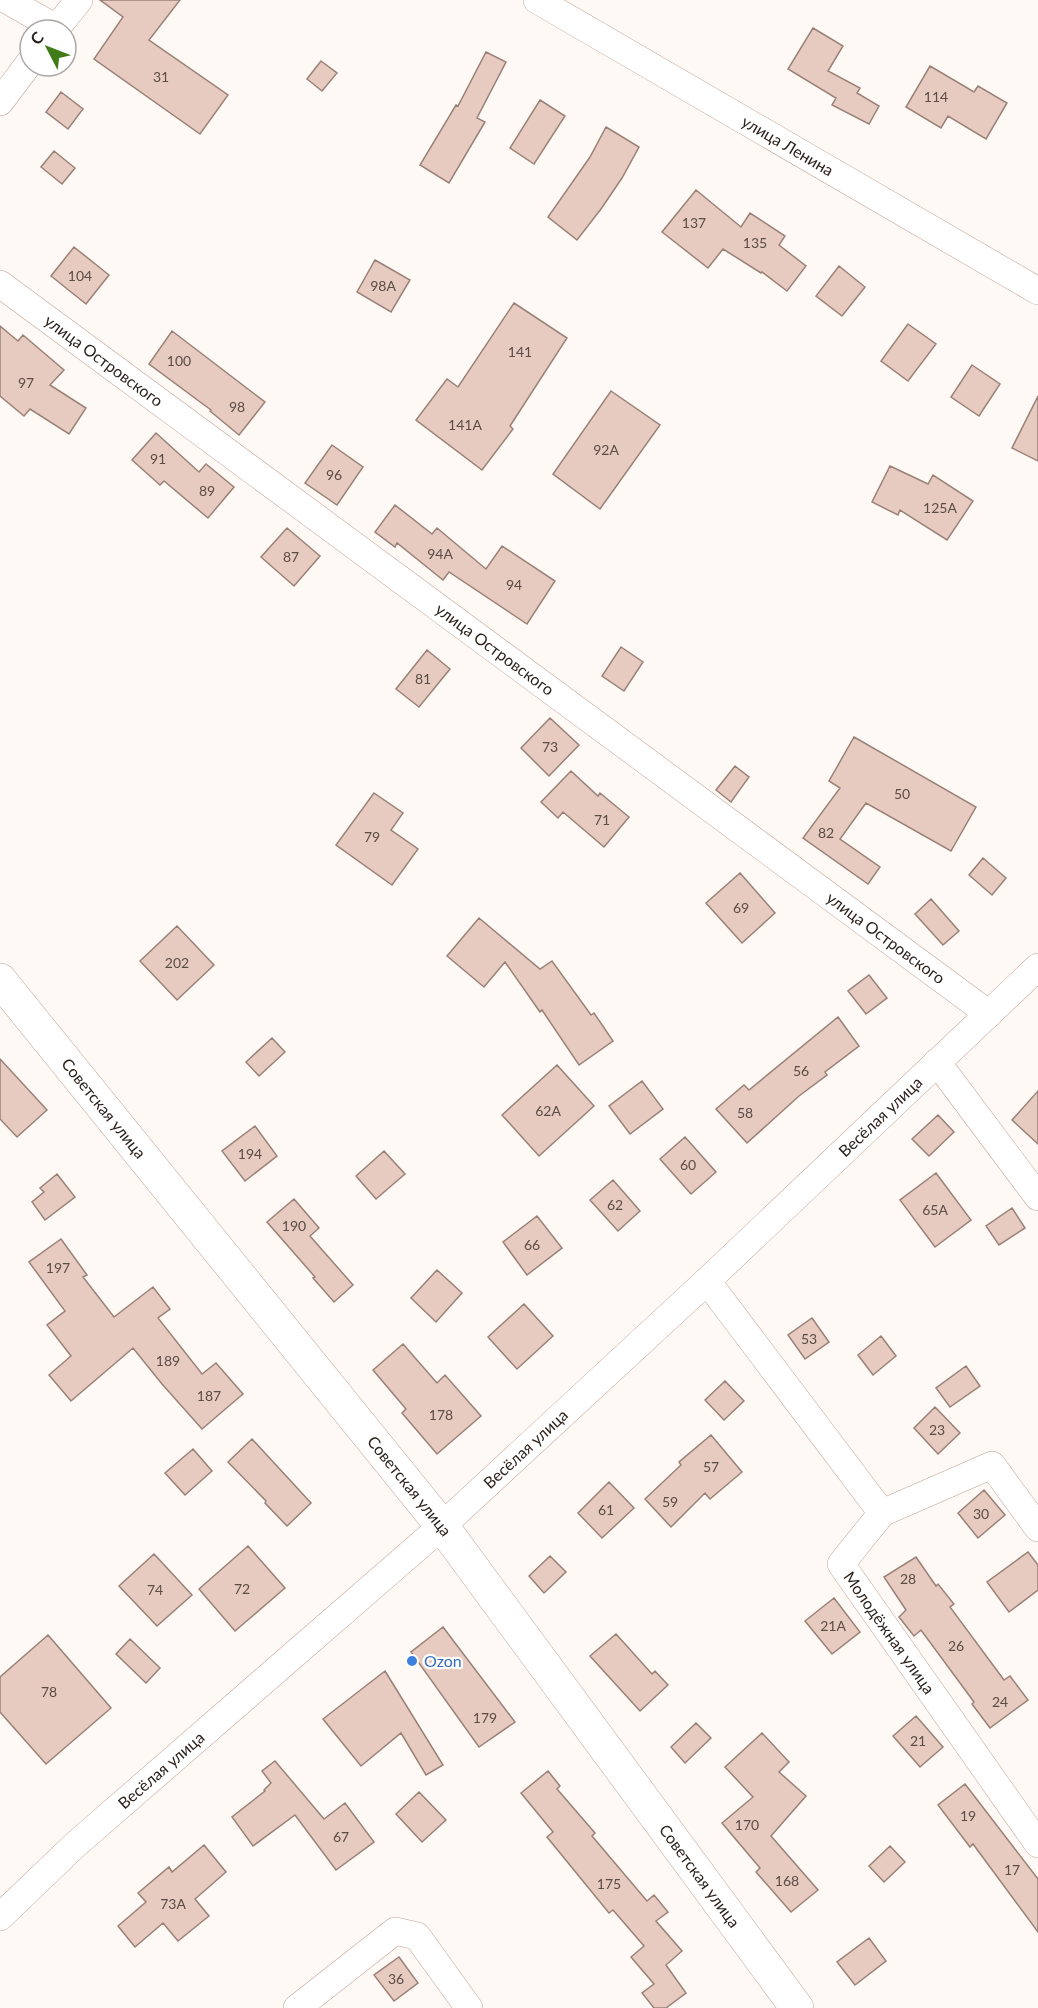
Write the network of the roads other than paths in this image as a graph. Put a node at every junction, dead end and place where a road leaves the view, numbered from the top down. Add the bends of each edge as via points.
1 (8, 0) edge
2 (79, 0) edge
3 (537, 0) edge
4 (37, 18) edge
5 (64, 18) edge
6 (18, 78) edge
7 (0, 102) edge
8 (0, 284) edge
9 (1038, 291) edge
10 (1038, 967) edge
11 (0, 980) edge
12 (989, 1014) junction
13 (937, 1062) junction
14 (1038, 1197) edge
15 (707, 1281) junction
16 (882, 1513) junction
17 (442, 1526) junction
18 (1038, 1528) edge
19 (1038, 1844) edge
20 (0, 1917) edge
21 (297, 2008) edge
22 (469, 2008) edge
23 (797, 2008) edge

1 - 4 street
2 - 5 street
3 - 9 street, улица Ленина
6 - 7 street
8 - 12 street, улица Островского
10 - 12 street, Весёлая улица
11 - 17 main road, Советская улица
12 - 13 street, Весёлая улица
13 - 14 street
13 - 15 street, Весёлая улица
15 - 16 street
15 - 17 street, Весёлая улица
16 - 18 street via 992,1466
16 - 19 street, Молодёжная улица via 842,1564
17 - 20 street, Весёлая улица via 75,1845
17 - 23 main road, Советская улица
21 - 22 street via 395,1931 417,1936

